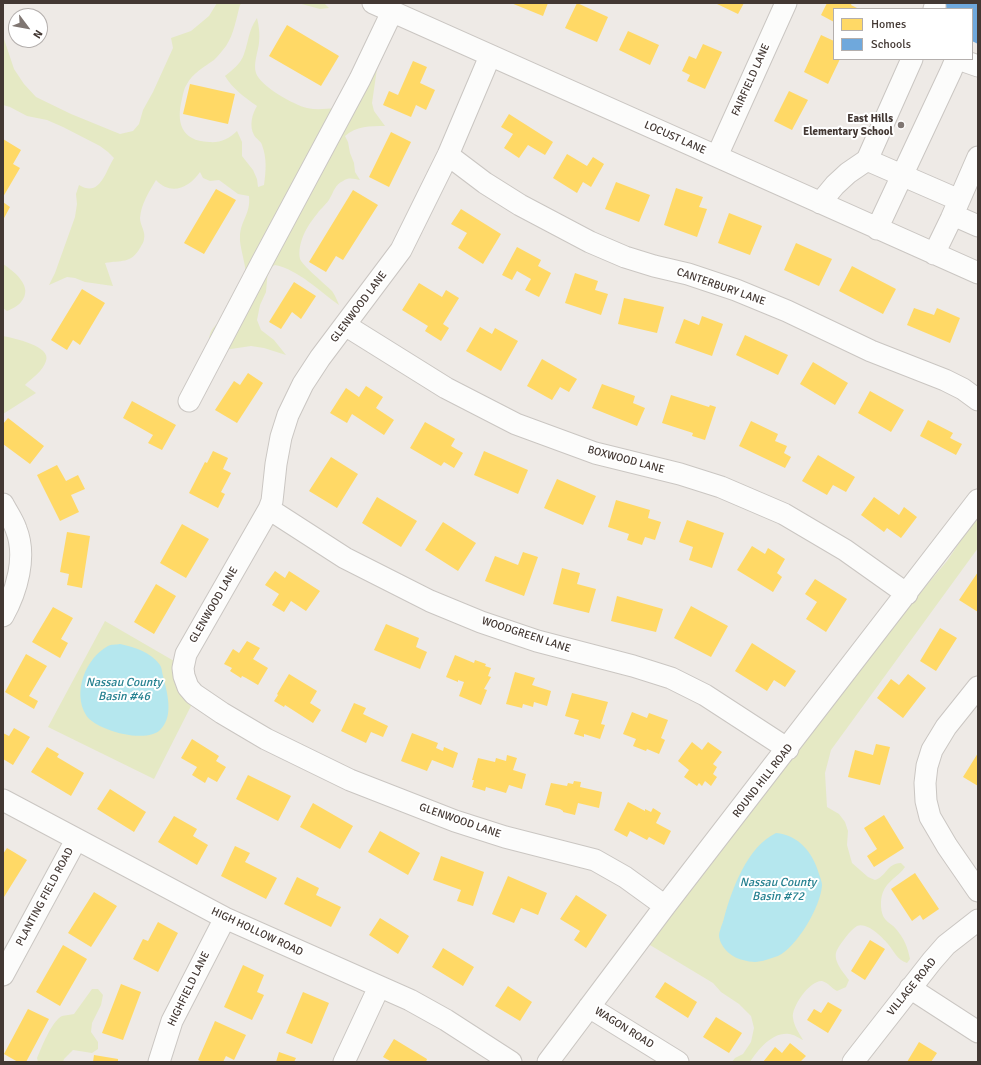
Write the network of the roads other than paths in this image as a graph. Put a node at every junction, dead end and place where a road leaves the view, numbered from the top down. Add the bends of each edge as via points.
1 (372, 3) edge
2 (786, 3) edge
3 (392, 12) junction
4 (490, 56) junction
5 (912, 60) edge
6 (957, 60) edge
7 (960, 60) edge
8 (978, 66) edge
9 (448, 155) junction
10 (717, 156) junction
11 (978, 157) edge
12 (867, 160) junction
13 (902, 176) junction
14 (820, 203) junction
15 (956, 208) junction
16 (978, 226) edge
17 (877, 229) junction
18 (934, 254) junction
19 (978, 273) edge
20 (345, 325) junction
21 (978, 400) edge
22 (189, 401) dead end
23 (978, 500) edge
24 (3, 504) edge
25 (269, 509) junction
26 (907, 594) junction
27 (3, 616) edge
28 (978, 687) edge
29 (788, 749) junction
30 (3, 800) edge
31 (76, 840) junction
32 (978, 891) edge
33 (665, 906) junction
34 (225, 918) junction
35 (978, 920) edge
36 (3, 975) edge
37 (379, 987) junction
38 (910, 988) junction
39 (589, 1006) junction
40 (978, 1032) edge
41 (159, 1062) edge
42 (344, 1062) edge
43 (511, 1062) edge
44 (548, 1062) edge
45 (678, 1062) edge
46 (853, 1062) edge

1 - 3 street, LOCUST LANE
2 - 10 street, FAIRFIELD LANE
3 - 4 street, LOCUST LANE
3 - 22 street via 360,79
4 - 9 street, GLENWOOD LANE
4 - 10 street, LOCUST LANE
5 - 12 street
6 - 13 street
7 - 8 street
9 - 20 street, GLENWOOD LANE via 401,250
9 - 21 street, CANTERBURY LANE via 520,205 590,242 625,257 736,290 946,380
10 - 14 street, LOCUST LANE
11 - 15 street
12 - 13 street
12 - 14 street via 848,173
13 - 15 street
13 - 17 street
14 - 17 street, LOCUST LANE
15 - 16 street
15 - 18 street
17 - 18 street, LOCUST LANE
18 - 19 street, LOCUST LANE
20 - 25 street, GLENWOOD LANE via 303,384 288,415 281,437
20 - 26 street, BOXWOOD LANE via 446,388 516,424 595,453 721,487 784,514 845,550
23 - 26 street, ROUND HILL ROAD
24 - 27 street via 17,529 21,551 20,572
25 - 29 street, WOODGREEN LANE via 345,558 430,601 537,641 671,678 705,695
25 - 33 street, GLENWOOD LANE via 186,654 184,676 194,694 266,739 350,780 455,821 594,860 626,877
26 - 29 street, ROUND HILL ROAD
28 - 32 street via 946,727 932,750 924,783 930,818
29 - 33 street, ROUND HILL ROAD
30 - 31 street, HIGH HOLLOW ROAD
31 - 34 street, HIGH HOLLOW ROAD
31 - 36 street, PLANTING FIELD ROAD
33 - 39 street, ROUND HILL ROAD
34 - 37 street, HIGH HOLLOW ROAD
34 - 41 street, HIGHFIELD LANE via 172,1021
35 - 38 street, VILLAGE ROAD via 946,945
37 - 42 street
37 - 43 street, HIGH HOLLOW ROAD via 410,1000 446,1020
38 - 40 street
38 - 46 street, VILLAGE ROAD
39 - 44 street, ROUND HILL ROAD
39 - 45 street, WAGON ROAD

